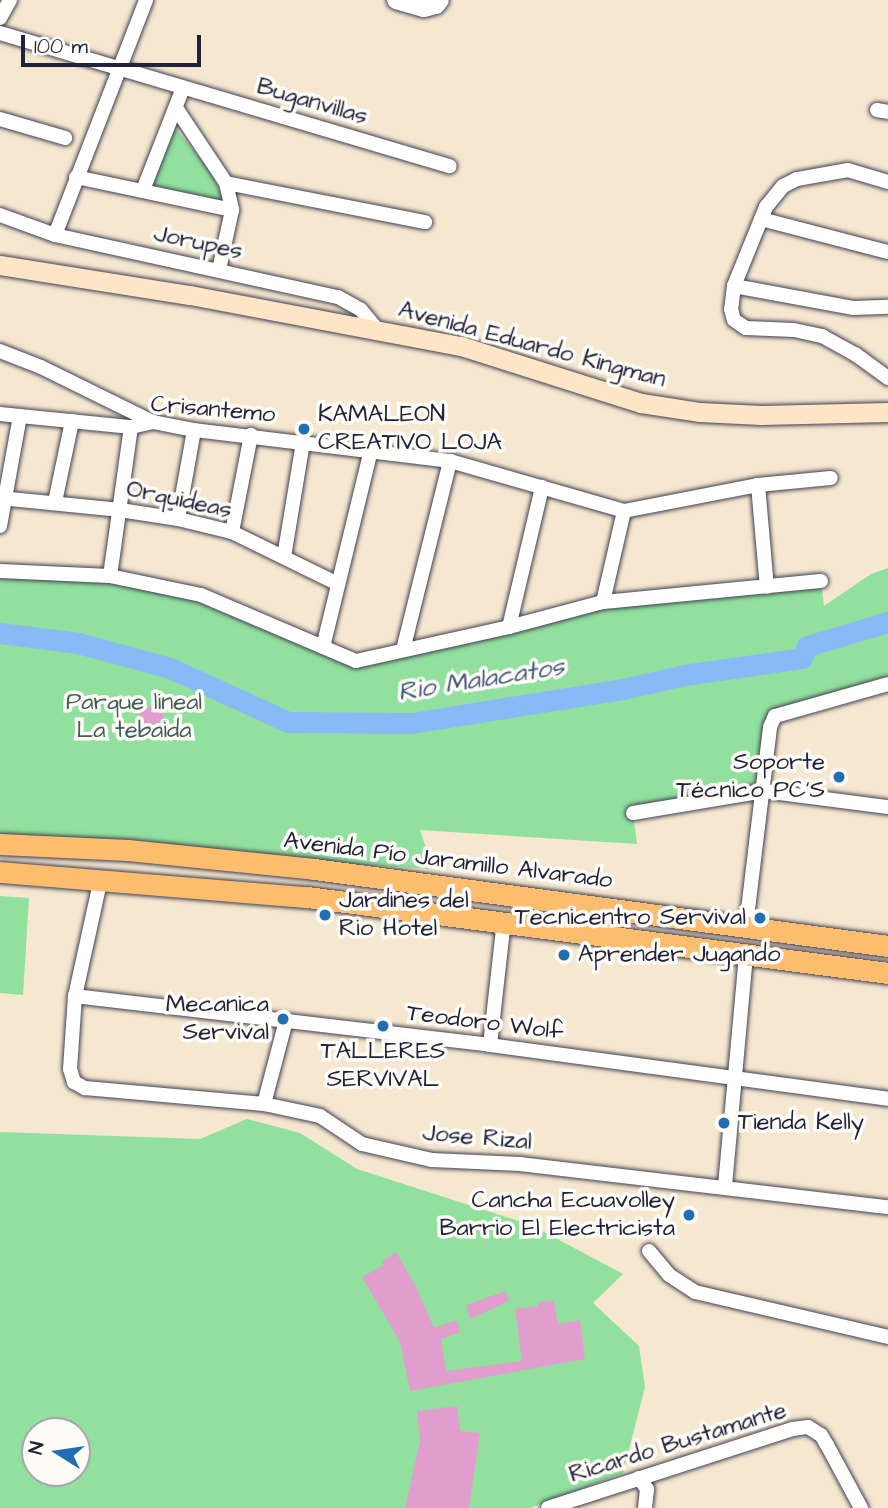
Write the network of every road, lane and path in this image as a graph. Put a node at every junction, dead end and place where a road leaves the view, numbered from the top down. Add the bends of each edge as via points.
1 (10, 0) edge
2 (145, 0) edge
3 (396, 0) edge
4 (438, 3) edge
5 (0, 18) edge
6 (0, 33) edge
7 (118, 68) junction
8 (183, 88) junction
9 (176, 108) junction
10 (0, 120) edge
11 (65, 138) dead end
12 (450, 166) dead end
13 (76, 177) junction
14 (888, 182) edge
15 (226, 183) junction
16 (143, 190) junction
17 (232, 209) junction
18 (0, 215) edge
19 (761, 219) junction
20 (425, 222) dead end
21 (55, 235) junction
22 (888, 252) edge
23 (0, 265) edge
24 (219, 271) junction
25 (734, 286) junction
26 (888, 307) edge
27 (377, 329) junction
28 (0, 351) edge
29 (888, 378) edge
30 (888, 412) edge
31 (0, 414) edge
32 (20, 416) junction
33 (72, 421) junction
34 (153, 422) junction
35 (131, 427) junction
36 (194, 430) junction
37 (251, 435) junction
38 (303, 442) junction
39 (371, 450) junction
40 (450, 461) junction
41 (831, 478) dead end
42 (758, 485) junction
43 (542, 486) junction
44 (1, 499) edge
45 (55, 502) junction
46 (120, 510) junction
47 (624, 511) junction
48 (178, 519) junction
49 (0, 526) edge
50 (232, 532) junction
51 (284, 557) junction
52 (0, 571) edge
53 (110, 576) junction
54 (821, 581) dead end
55 (338, 584) junction
56 (767, 587) junction
57 (603, 602) junction
58 (509, 627) junction
59 (323, 648) junction
60 (403, 650) junction
61 (888, 684) edge
62 (764, 791) junction
63 (888, 807) edge
64 (633, 813) dead end
65 (0, 844) edge
66 (0, 872) edge
67 (101, 878) junction
68 (504, 921) junction
69 (746, 926) junction
70 (888, 946) edge
71 (746, 955) junction
72 (888, 973) edge
73 (75, 996) junction
74 (286, 1021) junction
75 (490, 1045) junction
76 (734, 1080) junction
77 (888, 1099) edge
78 (264, 1104) junction
79 (725, 1186) junction
80 (888, 1207) edge
81 (649, 1251) dead end
82 (888, 1338) edge
83 (639, 1478) junction
84 (548, 1508) edge
85 (645, 1508) edge
86 (861, 1508) edge

1 - 5 street
2 - 7 street
3 - 4 street via 424,8
6 - 7 street, Buganvillas
7 - 8 street, Buganvillas
7 - 13 street
8 - 9 street
8 - 12 street, Buganvillas
9 - 15 street
9 - 16 street
10 - 11 street
13 - 16 street
13 - 21 street
14 - 19 street via 848,170 797,179 783,186
15 - 17 street
15 - 20 street
16 - 17 street
17 - 24 street
18 - 21 street, Jorupes
19 - 22 street
19 - 25 street
21 - 24 street, Jorupes
23 - 27 main road, Avenida Eduardo Kingman
24 - 27 street, Jorupes via 338,297 361,310
25 - 26 street via 854,308
25 - 29 street via 734,320 746,328 822,336
27 - 30 main road, Avenida Eduardo Kingman via 461,346 651,405 761,415
28 - 34 street
31 - 32 street, Crisantemo
32 - 33 street, Crisantemo
32 - 44 street
33 - 35 street, Crisantemo
33 - 45 street
34 - 35 street, Crisantemo
34 - 36 street, Crisantemo
35 - 46 street
36 - 37 street, Crisantemo
36 - 48 street
37 - 38 street, Crisantemo
37 - 50 street
38 - 39 street, Crisantemo
38 - 51 street
39 - 40 street, Crisantemo
39 - 55 street
40 - 43 street, Crisantemo
40 - 60 street
41 - 42 street, Crisantemo
42 - 47 street, Crisantemo
42 - 56 street
43 - 47 street, Crisantemo
43 - 58 street
44 - 45 street, Orquideas
44 - 49 street
45 - 46 street, Orquideas
46 - 48 street, Orquideas
46 - 53 street
47 - 57 street
48 - 50 street, Orquideas
50 - 51 street, Orquideas
51 - 55 street, Orquideas
52 - 53 street
53 - 59 street via 201,595
54 - 56 street
55 - 59 street
56 - 57 street
57 - 58 street
58 - 60 street
59 - 60 street via 356,661
61 - 62 street via 775,716
62 - 63 street
62 - 64 street
62 - 69 street
65 - 69 main road, Avenida Pío Jaramillo Alvarado via 128,850 314,869
66 - 67 main road
67 - 68 main road
67 - 73 street
68 - 71 main road
68 - 75 street
69 - 70 main road, Avenida Pío Jaramillo Alvarado
71 - 72 main road
71 - 76 street
73 - 74 street, Teodoro Wolf
73 - 78 street, Jose Rizal via 70,1069 74,1082 85,1088
74 - 75 street, Teodoro Wolf
74 - 78 street
75 - 76 street, Teodoro Wolf
76 - 77 street, Teodoro Wolf
76 - 79 street
78 - 79 street, Jose Rizal via 320,1116 362,1144 432,1160 477,1160
79 - 80 street, Jose Rizal
81 - 82 street via 669,1275 695,1292
83 - 84 street, Ricardo Bustamante
83 - 85 street via 647,1489
83 - 86 street, Ricardo Bustamante via 808,1427 827,1445

